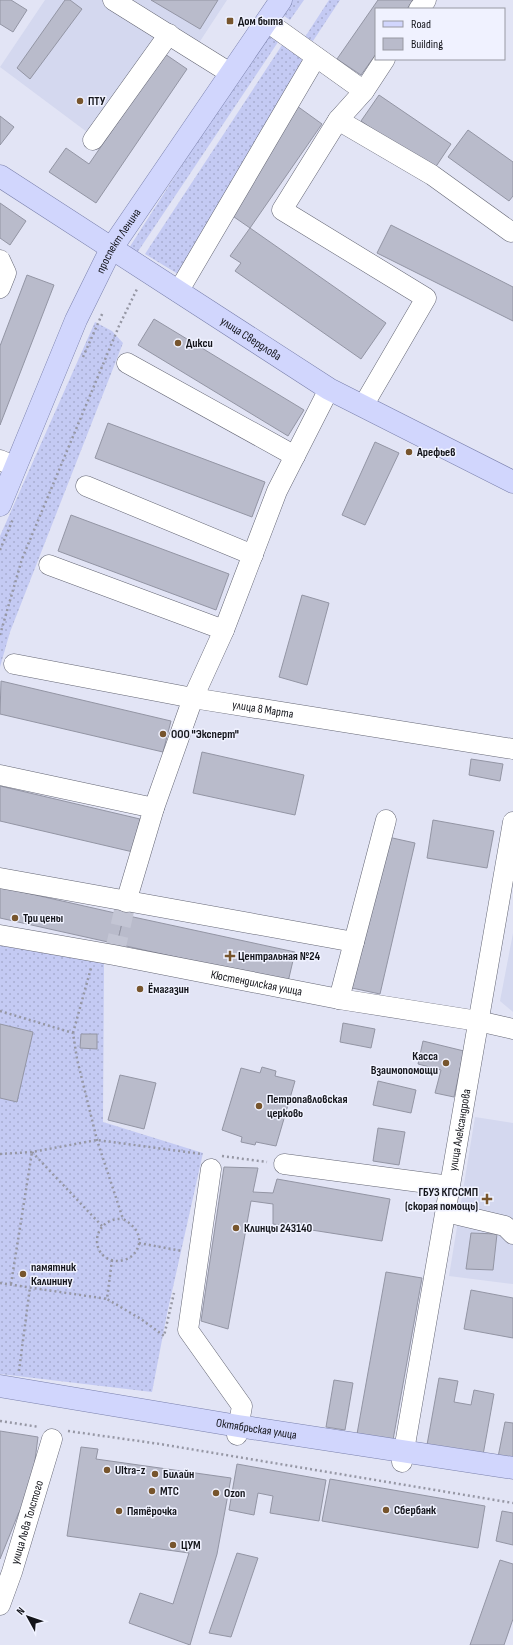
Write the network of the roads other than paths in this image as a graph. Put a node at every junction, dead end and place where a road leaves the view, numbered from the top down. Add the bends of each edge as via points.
1 (113, 0) edge
2 (281, 0) edge
3 (426, 0) edge
4 (420, 8) edge
5 (266, 20) junction
6 (169, 34) junction
7 (316, 57) junction
8 (384, 60) edge
9 (230, 72) junction
10 (364, 91) junction
11 (338, 120) junction
12 (93, 140) dead end
13 (0, 176) edge
14 (511, 232) dead end
15 (111, 249) junction
16 (0, 260) edge
17 (0, 288) edge
18 (178, 292) junction
19 (127, 363) dead end
20 (329, 389) junction
21 (363, 406) junction
22 (295, 456) junction
23 (8, 464) edge
24 (513, 482) edge
25 (86, 486) dead end
26 (8, 509) edge
27 (252, 555) junction
28 (49, 565) dead end
29 (224, 630) junction
30 (14, 664) dead end
31 (193, 698) junction
32 (513, 749) edge
33 (0, 775) edge
34 (154, 808) junction
35 (386, 820) dead end
36 (513, 822) edge
37 (0, 878) edge
38 (126, 902) junction
39 (0, 935) edge
40 (354, 942) junction
41 (339, 999) junction
42 (478, 1021) junction
43 (513, 1029) edge
44 (211, 1160) road end
45 (284, 1164) road end
46 (450, 1186) junction
47 (446, 1212) junction
48 (513, 1234) edge
49 (9, 1381) edge
50 (0, 1399) edge
51 (237, 1430) junction
52 (53, 1432) road end
53 (403, 1457) junction
54 (513, 1468) edge
55 (513, 1480) edge
56 (0, 1605) edge

1 - 6 street
2 - 5 main road, проспект Ленина
3 - 4 street
5 - 7 street
5 - 9 main road, проспект Ленина
6 - 9 street
6 - 12 street
7 - 10 street
7 - 18 street
8 - 10 street
9 - 15 main road, проспект Ленина
10 - 11 street
11 - 14 street via 432,175
11 - 21 street via 282,210 426,298
13 - 15 main road, улица Свердлова
15 - 18 main road, улица Свердлова
15 - 23 main road, проспект Ленина
16 - 17 street via 6,273
18 - 20 main road, улица Свердлова
19 - 22 street
20 - 21 main road, улица Свердлова
20 - 22 street
21 - 24 main road, улица Свердлова
22 - 27 street via 277,491
23 - 26 main road, проспект Ленина
25 - 27 street
27 - 29 street
28 - 29 street
29 - 31 street
30 - 31 street, улица 8 Марта
31 - 32 street, улица 8 Марта
31 - 34 street
33 - 34 street
34 - 38 street
35 - 40 street
36 - 42 street, улица Александрова
37 - 38 street
38 - 40 street
39 - 41 street, Кюстендилская улица via 96,951
40 - 41 street
41 - 42 street, Кюстендилская улица
42 - 43 street, Кюстендилская улица
42 - 46 street, улица Александрова
44 - 51 street via 188,1330 242,1406
45 - 46 street
46 - 47 street, улица Александрова
47 - 48 street via 505,1226
47 - 53 street, улица Александрова
49 - 51 main road, Октябрьская улица
50 - 51 main road, Октябрьская улица
51 - 53 main road, Октябрьская улица
52 - 56 street, улица Льва Толстого
53 - 54 main road, Октябрьская улица
53 - 55 main road, Октябрьская улица

